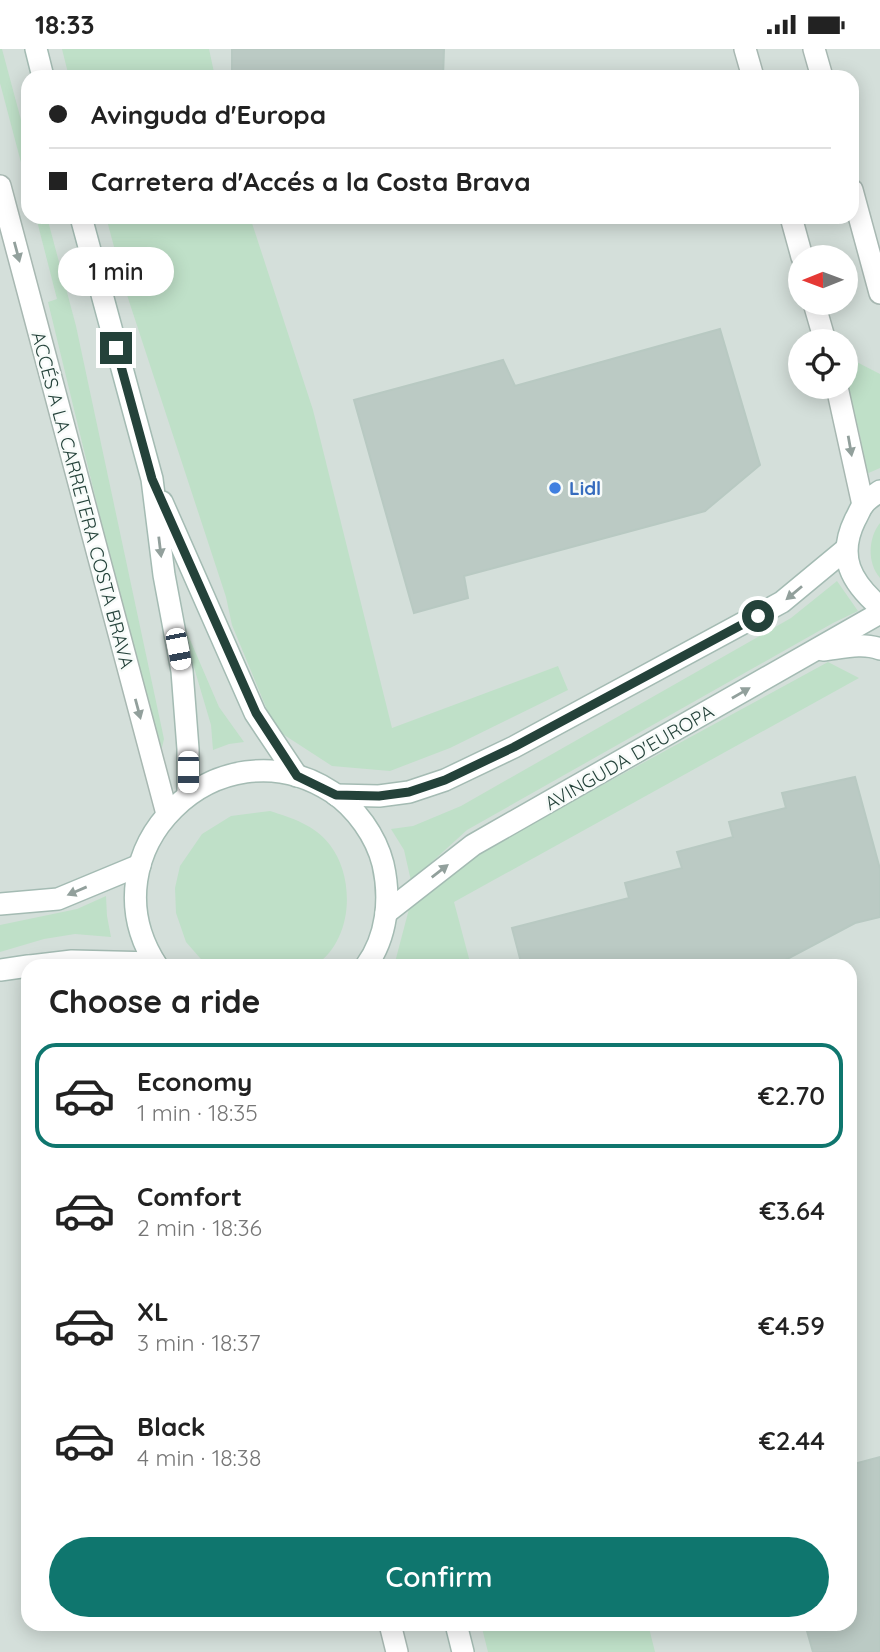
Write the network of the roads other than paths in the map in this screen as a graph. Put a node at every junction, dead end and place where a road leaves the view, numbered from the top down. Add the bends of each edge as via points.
1 (36, 49) edge
2 (745, 49) edge
3 (814, 49) edge
4 (41, 70) edge
5 (751, 70) edge
6 (820, 70) edge
7 (0, 186) edge
8 (859, 216) edge
9 (83, 224) edge
10 (793, 224) edge
11 (799, 245) edge
12 (880, 293) edge
13 (840, 399) edge
14 (152, 479) junction
15 (880, 491) edge
16 (863, 505) junction
17 (846, 549) junction
18 (880, 607) edge
19 (880, 613) edge
20 (880, 649) edge
21 (814, 651) junction
22 (297, 776) junction
23 (187, 795) junction
24 (336, 795) junction
25 (167, 814) junction
26 (140, 865) junction
27 (0, 904) edge
28 (386, 913) junction
29 (153, 959) edge
30 (370, 959) edge
31 (21, 967) edge
32 (0, 970) edge
33 (392, 1631) edge
34 (458, 1631) edge
35 (397, 1652) edge
36 (463, 1652) edge

1 - 4 street
2 - 5 street
3 - 6 street
7 -> 25 street, ACCÉS A LA CARRETERA COSTA BRAVA
8 - 12 street
9 - 14 street
10 - 11 street
13 -> 16 street
14 - 22 street via 256,713
14 -> 23 street via 183,671
15 - 16 street
16 - 17 street
17 - 18 street via 861,590
17 -> 24 street via 782,603 514,747 409,792
19 - 21 street, AVINGUDA D'EUROPA
20 - 21 street
28 -> 21 street, AVINGUDA D'EUROPA via 473,845
22 - 23 street via 240,773
22 - 24 street
23 - 25 street
24 - 28 street via 363,822 377,847 386,884
25 - 26 street
26 -> 27 street via 58,899
26 - 29 street via 137,915
28 - 30 street
31 - 32 street
33 - 35 street
34 - 36 street

